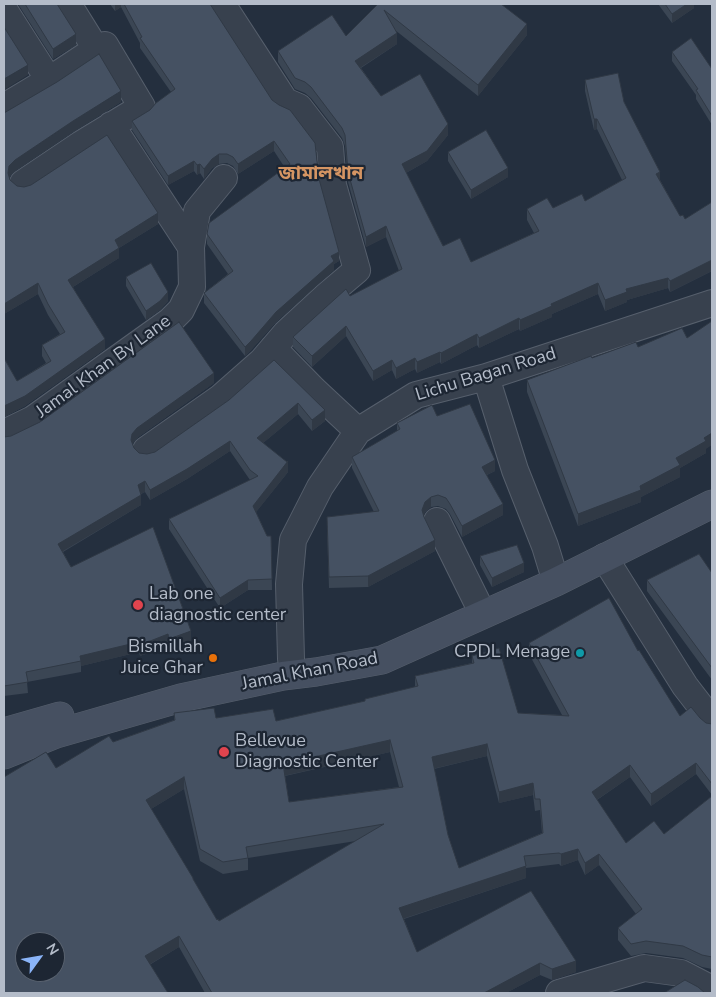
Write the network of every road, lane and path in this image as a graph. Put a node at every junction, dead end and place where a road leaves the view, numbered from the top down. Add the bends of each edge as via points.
1 (68, 4) edge
2 (222, 4) edge
3 (4, 11) edge
4 (96, 49) junction
5 (50, 80) junction
6 (4, 107) edge
7 (111, 125) junction
8 (224, 178) dead end
9 (23, 183) dead end
10 (191, 247) junction
11 (712, 303) edge
12 (273, 348) junction
13 (486, 377) junction
14 (358, 432) junction
15 (4, 433) edge
16 (146, 450) dead end
17 (712, 491) edge
18 (712, 504) edge
19 (437, 521) dead end
20 (604, 557) junction
21 (554, 575) junction
22 (477, 602) junction
23 (291, 659) junction
24 (712, 720) edge
25 (4, 732) edge
26 (4, 755) edge
27 (712, 992) edge
28 (559, 993) edge

1 - 4 street
2 - 12 street via 285,101 299,107 330,147 333,185 356,270
3 - 5 street
4 - 5 street
4 - 7 street via 105,45 142,107
5 - 6 street
7 - 9 street
7 - 10 street
8 - 10 street, Jamal Khan By Lane via 196,211
10 - 15 street, Jamal Khan By Lane via 192,286 181,310 170,321 33,419
11 - 13 street, Lichu Bagan Road
12 - 14 street
12 - 16 street via 220,398
13 - 14 street, Lichu Bagan Road via 416,394
13 - 21 street
14 - 23 street, Lichu Bagan Road via 320,487 293,540 289,584
17 - 21 main road
18 - 20 main road, Jamal Khan Road
19 - 22 street
20 - 21 main road, Jamal Khan Road
20 - 24 street via 685,686
21 - 22 main road
21 - 26 main road, Jamal Khan Road via 382,660 283,676 181,698 56,734
22 - 23 main road via 423,630 369,649
23 - 25 main road via 190,679
27 - 28 street via 681,973 644,968

